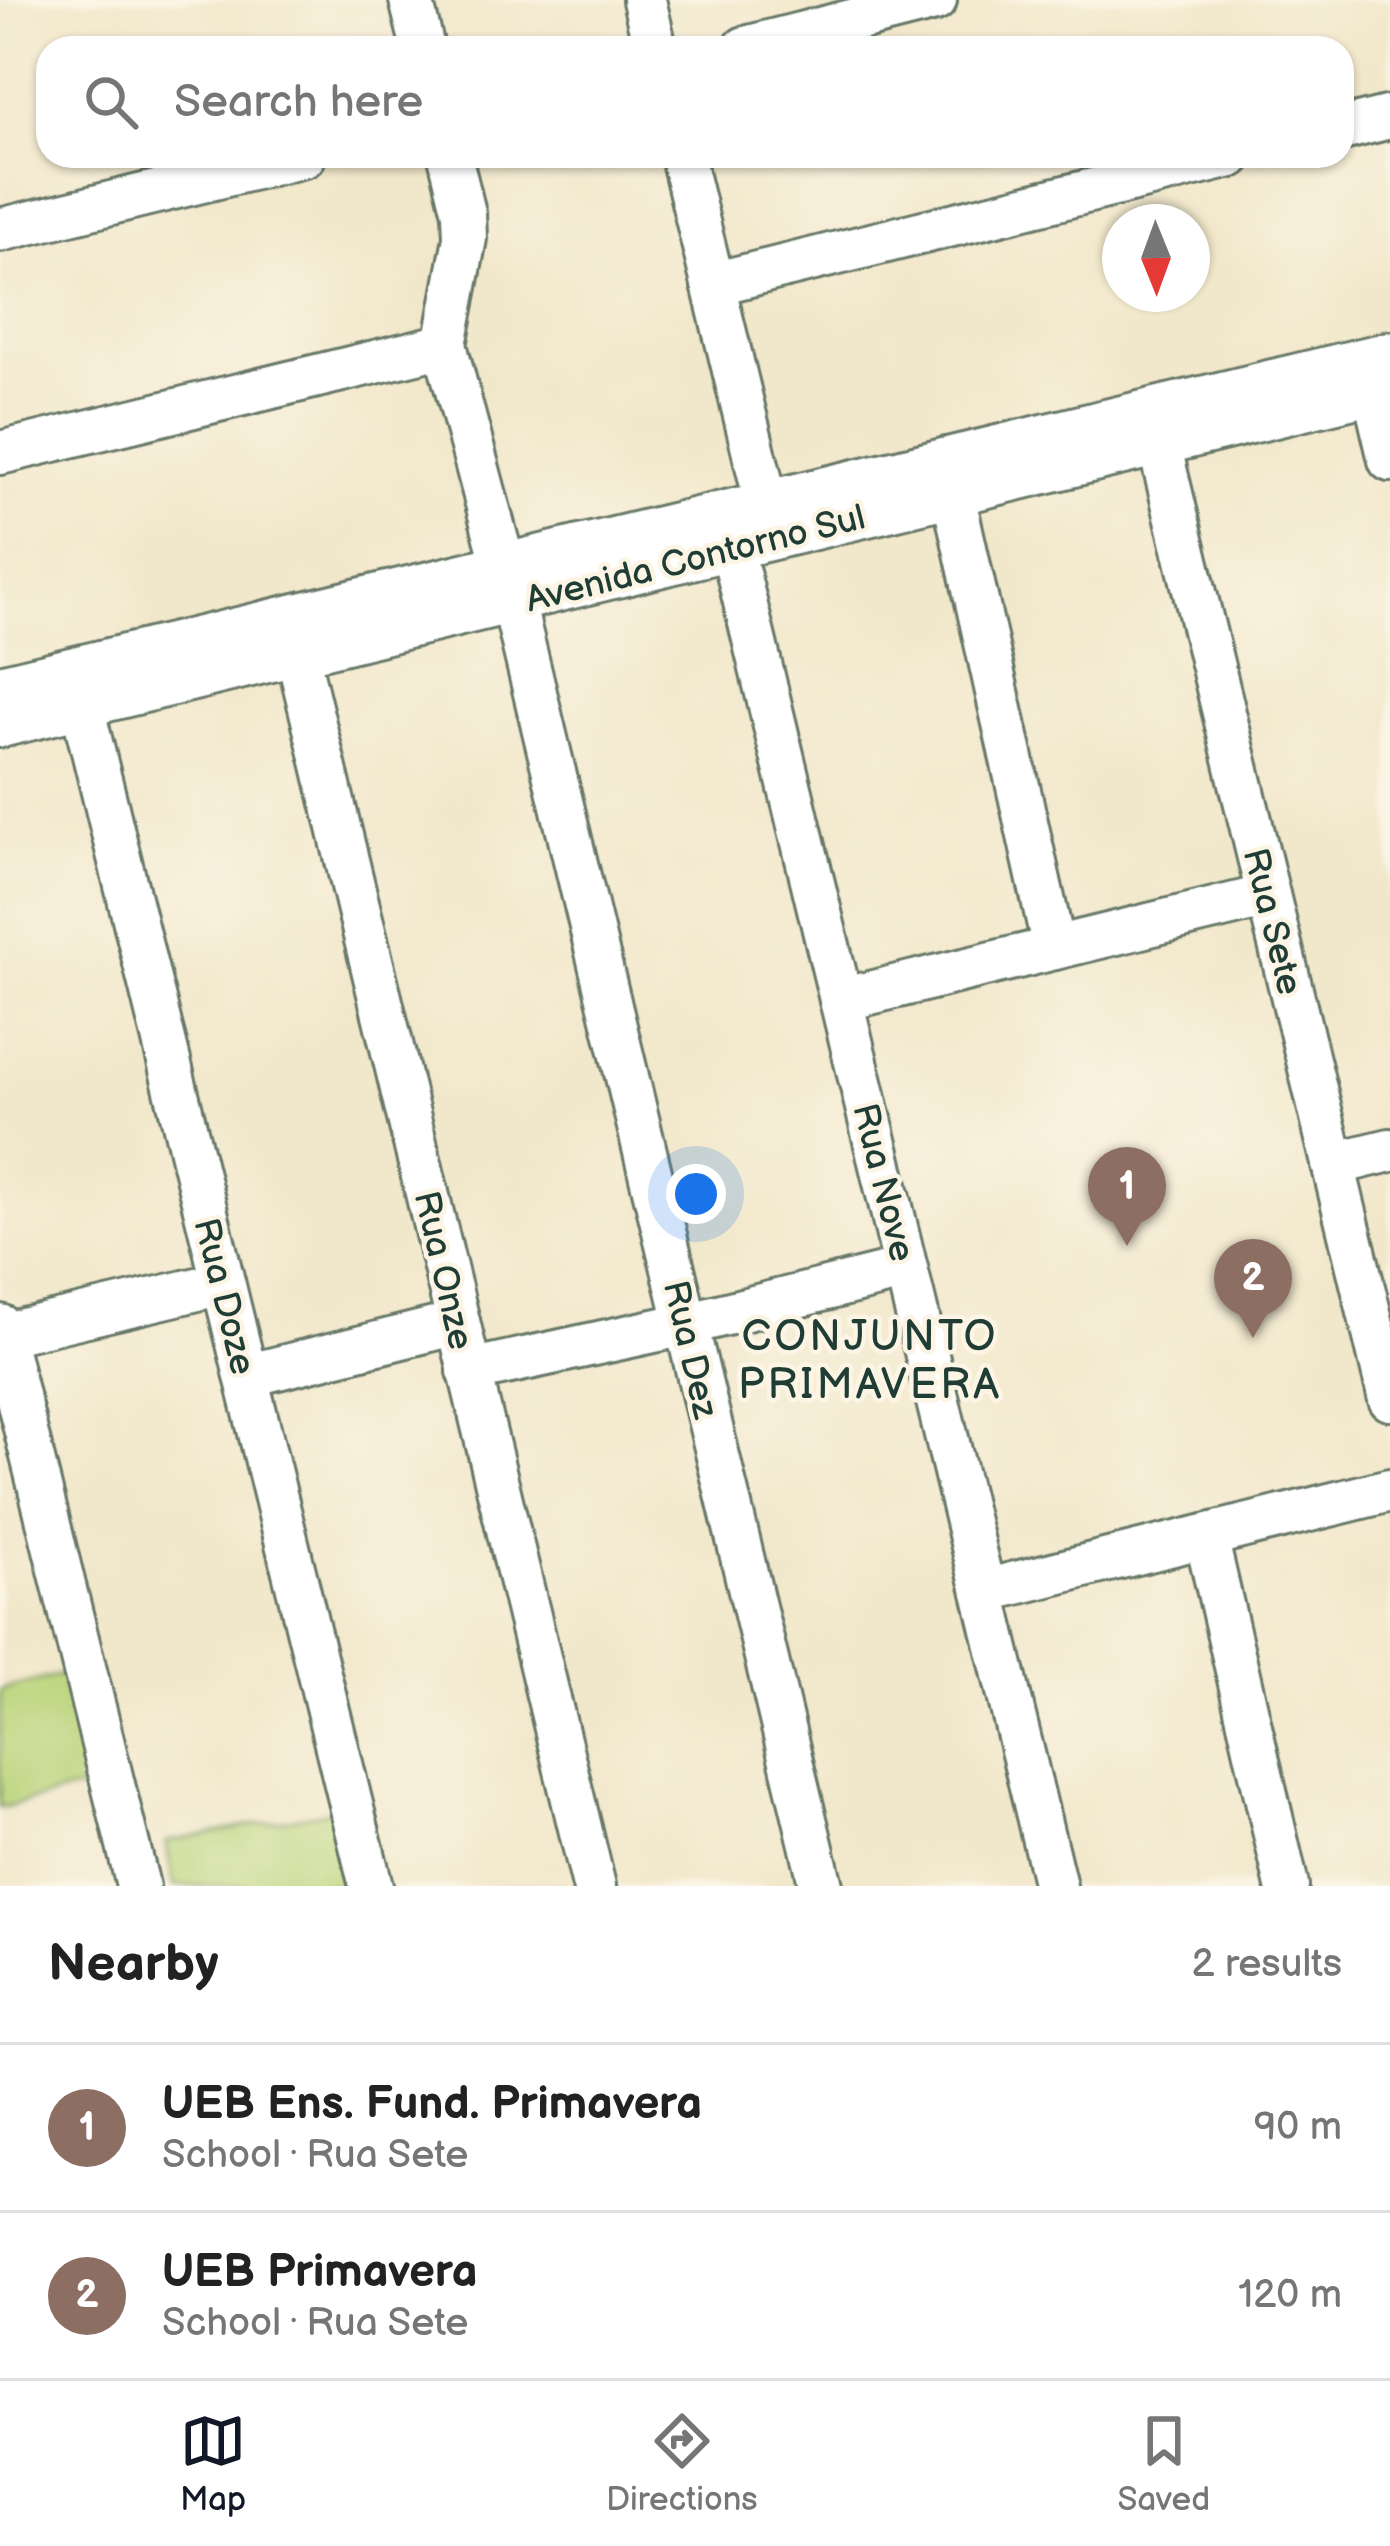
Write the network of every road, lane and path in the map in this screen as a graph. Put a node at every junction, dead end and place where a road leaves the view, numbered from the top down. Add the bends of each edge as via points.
1 (411, 0) edge
2 (644, 0) edge
3 (935, 0) edge
4 (420, 36) edge
5 (653, 36) edge
6 (792, 36) edge
7 (1390, 117) edge
8 (1354, 126) edge
9 (255, 168) edge
10 (453, 168) edge
11 (685, 168) edge
12 (1182, 168) edge
13 (0, 230) edge
14 (713, 284) junction
15 (445, 345) junction
16 (1384, 378) edge
17 (1159, 444) junction
18 (0, 453) edge
19 (1390, 460) edge
20 (952, 494) junction
21 (766, 502) junction
22 (732, 548) junction
23 (508, 583) junction
24 (297, 653) junction
25 (0, 686) edge
26 (82, 706) junction
27 (0, 725) edge
28 (1268, 896) junction
29 (1054, 949) junction
30 (841, 1000) junction
31 (1390, 1150) edge
32 (1333, 1164) junction
33 (906, 1269) junction
34 (223, 1283) junction
35 (458, 1323) junction
36 (686, 1324) junction
37 (1, 1331) edge
38 (470, 1370) junction
39 (246, 1376) junction
40 (1390, 1399) edge
41 (1390, 1490) edge
42 (1206, 1536) junction
43 (984, 1591) junction
44 (138, 1886) edge
45 (371, 1886) edge
46 (594, 1886) edge
47 (821, 1886) edge
48 (1055, 1886) edge
49 (1287, 1886) edge

1 - 4 street
2 - 5 street
3 - 6 street
7 - 8 street
9 - 13 street
10 - 15 street via 465,238
11 - 14 street
12 - 14 street
14 - 21 street
15 - 18 street
15 - 23 street, Rua Dez
16 - 17 street, Avenida Contorno Sul
16 - 19 street
16 - 21 street, Avenida Contorno Sul
17 - 20 street, Avenida Contorno Sul
17 - 28 street, Rua Sete
20 - 22 street, Avenida Contorno Sul
20 - 29 street
21 - 23 street, Avenida Contorno Sul
22 - 23 street, Avenida Contorno Sul
22 - 30 street, Rua Nove
23 - 24 street, Avenida Contorno Sul
23 - 25 street, Avenida Contorno Sul
23 - 36 street, Rua Dez
24 - 26 street, Avenida Contorno Sul
24 - 35 street, Rua Onze
26 - 27 street, Avenida Contorno Sul
26 - 34 street, Rua Doze
28 - 29 street
28 - 32 street, Rua Sete
29 - 30 street
30 - 33 street, Rua Nove
31 - 32 street
32 - 40 street, Rua Sete
33 - 36 street
33 - 43 street, Rua Nove
34 - 37 street
34 - 39 street, Rua Doze
35 - 38 street, Rua Onze
35 - 39 street
36 - 38 street
36 - 47 street, Rua Dez
37 - 44 street
38 - 46 street, Rua Onze
39 - 45 street, Rua Doze
41 - 42 street
42 - 43 street
42 - 49 street
43 - 48 street, Rua Nove

